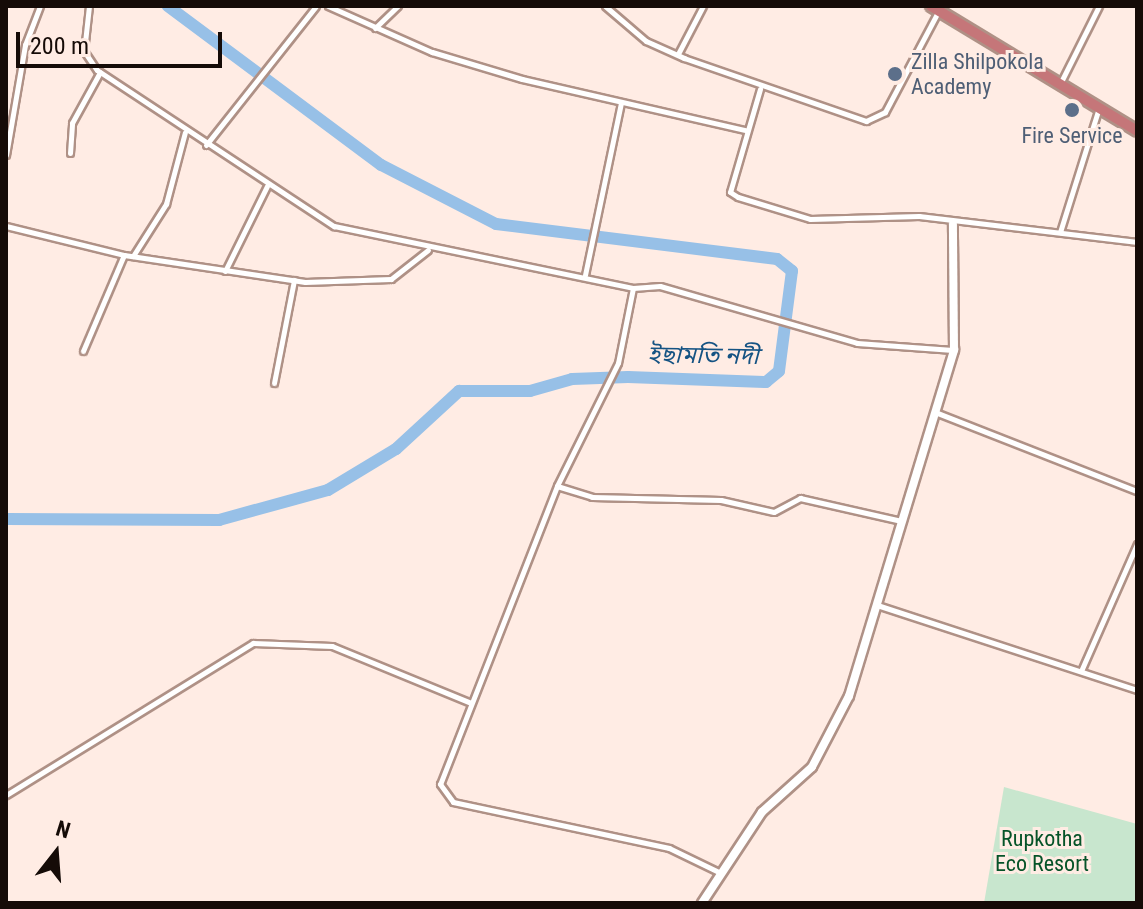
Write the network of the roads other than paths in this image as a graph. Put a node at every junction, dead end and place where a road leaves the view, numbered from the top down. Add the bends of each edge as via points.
1 (40, 6) edge
2 (89, 6) edge
3 (316, 6) edge
4 (328, 6) edge
5 (398, 6) edge
6 (605, 6) edge
7 (703, 6) edge
8 (1099, 6) edge
9 (935, 8) edge
10 (375, 28) junction
11 (678, 54) junction
12 (100, 72) junction
13 (1060, 85) junction
14 (760, 89) junction
15 (621, 103) junction
16 (1098, 111) junction
17 (745, 130) junction
18 (1137, 131) edge
19 (185, 132) junction
20 (206, 145) junction
21 (70, 153) dead end
22 (6, 155) edge
23 (267, 186) junction
24 (953, 224) junction
25 (6, 226) edge
26 (1060, 232) junction
27 (1137, 242) edge
28 (428, 250) junction
29 (124, 255) junction
30 (133, 256) junction
31 (225, 271) junction
32 (585, 275) junction
33 (294, 280) junction
34 (633, 288) junction
35 (954, 350) junction
36 (83, 351) dead end
37 (274, 383) dead end
38 (935, 412) junction
39 (557, 486) junction
40 (1137, 491) edge
41 (901, 521) junction
42 (1137, 544) edge
43 (877, 605) junction
44 (1081, 671) junction
45 (1137, 690) edge
46 (471, 703) junction
47 (6, 795) edge
48 (721, 873) junction
49 (702, 903) edge

1 - 22 street via 25,45
2 - 12 street via 84,51
3 - 20 street
4 - 10 street
5 - 10 street
6 - 11 street via 646,41
7 - 11 street
8 - 13 street
9 - 13 highway
9 - 14 street via 914,67 875,118 856,119
10 - 15 street via 522,79
11 - 14 street
12 - 19 street
12 - 21 street via 72,123
13 - 16 highway
14 - 17 street
15 - 17 street
15 - 32 street
16 - 18 highway
16 - 26 street
17 - 24 street via 730,192 738,197 810,219 919,216
19 - 20 street
19 - 30 street via 170,193
20 - 23 street
23 - 28 street via 334,226
23 - 31 street
24 - 26 street
24 - 35 street
25 - 29 street
26 - 27 street
28 - 32 street
28 - 33 street via 391,279
29 - 30 street
29 - 36 street
30 - 31 street
31 - 33 street
32 - 34 street
33 - 37 street
34 - 35 street via 660,286 769,312 857,343
34 - 39 street via 618,363
35 - 38 street
38 - 40 street
38 - 41 street
39 - 41 street via 592,497 721,500 774,512 800,498
39 - 46 street
41 - 43 street
42 - 44 street
43 - 44 street
43 - 48 street via 849,696 812,767 762,812
44 - 45 street
46 - 47 street via 332,646 253,643
46 - 48 street via 440,777 449,800 669,848
48 - 49 street

